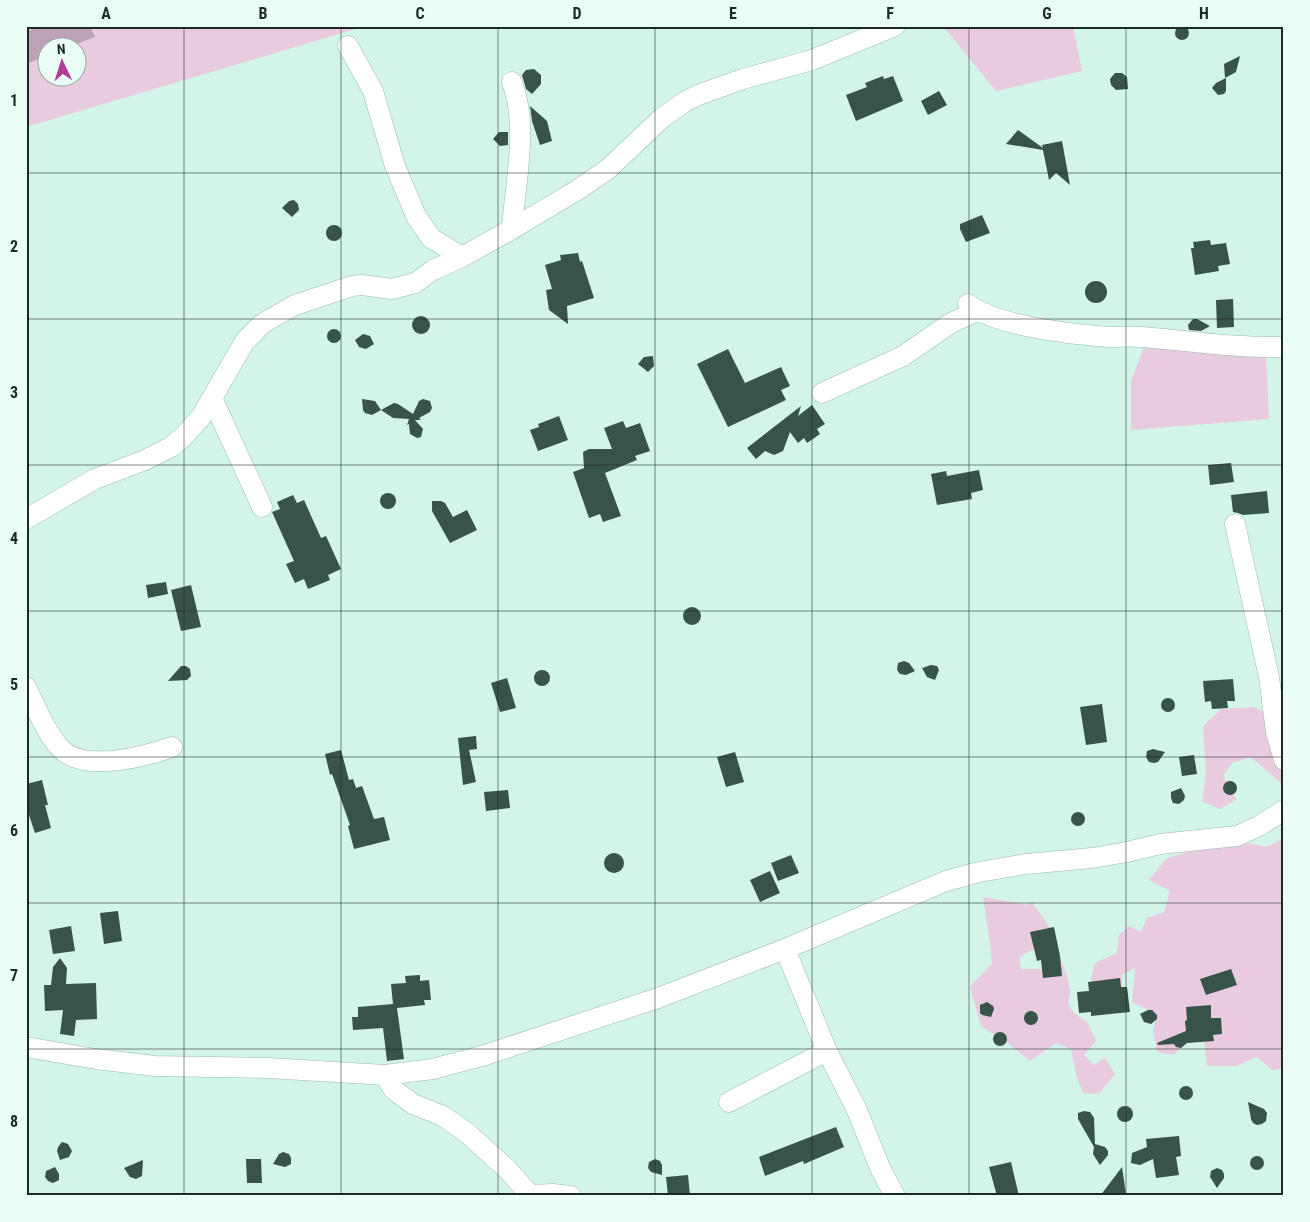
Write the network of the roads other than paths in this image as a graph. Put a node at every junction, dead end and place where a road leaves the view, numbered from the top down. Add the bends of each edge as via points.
1 (895, 26) edge
2 (348, 46) dead end
3 (512, 82) dead end
4 (512, 229) junction
5 (431, 238) junction
6 (462, 257) junction
7 (434, 270) junction
8 (1284, 347) edge
9 (822, 393) dead end
10 (212, 398) junction
11 (262, 507) dead end
12 (26, 519) edge
13 (1235, 524) dead end
14 (26, 687) edge
15 (172, 747) dead end
16 (1284, 760) edge
17 (1284, 810) edge
18 (785, 949) junction
19 (26, 1047) edge
20 (827, 1051) junction
21 (385, 1075) junction
22 (729, 1102) dead end
23 (531, 1196) edge
24 (571, 1196) edge
25 (895, 1196) edge

1 - 4 street via 812,60 743,79 686,101 662,117 608,169
2 - 5 street via 373,91 385,137 411,206
3 - 4 street via 521,126
4 - 6 street
5 - 6 street
5 - 7 street
6 - 7 street
7 - 10 street via 401,288 352,286 279,314 262,324 245,341
8 - 9 street via 1108,337 1008,322 972,308 903,356
10 - 11 street
10 - 12 street via 202,417 171,447 95,479
13 - 16 street
14 - 15 street via 53,739 69,755 102,761 138,757
17 - 18 street via 1249,831 1230,837 1160,844 1118,854 971,874 926,889
18 - 20 street
18 - 21 street via 658,998 476,1058 433,1070
19 - 21 street via 149,1065
20 - 22 street
20 - 25 street
21 - 23 street via 394,1090 413,1104 443,1116 467,1133
23 - 24 street

